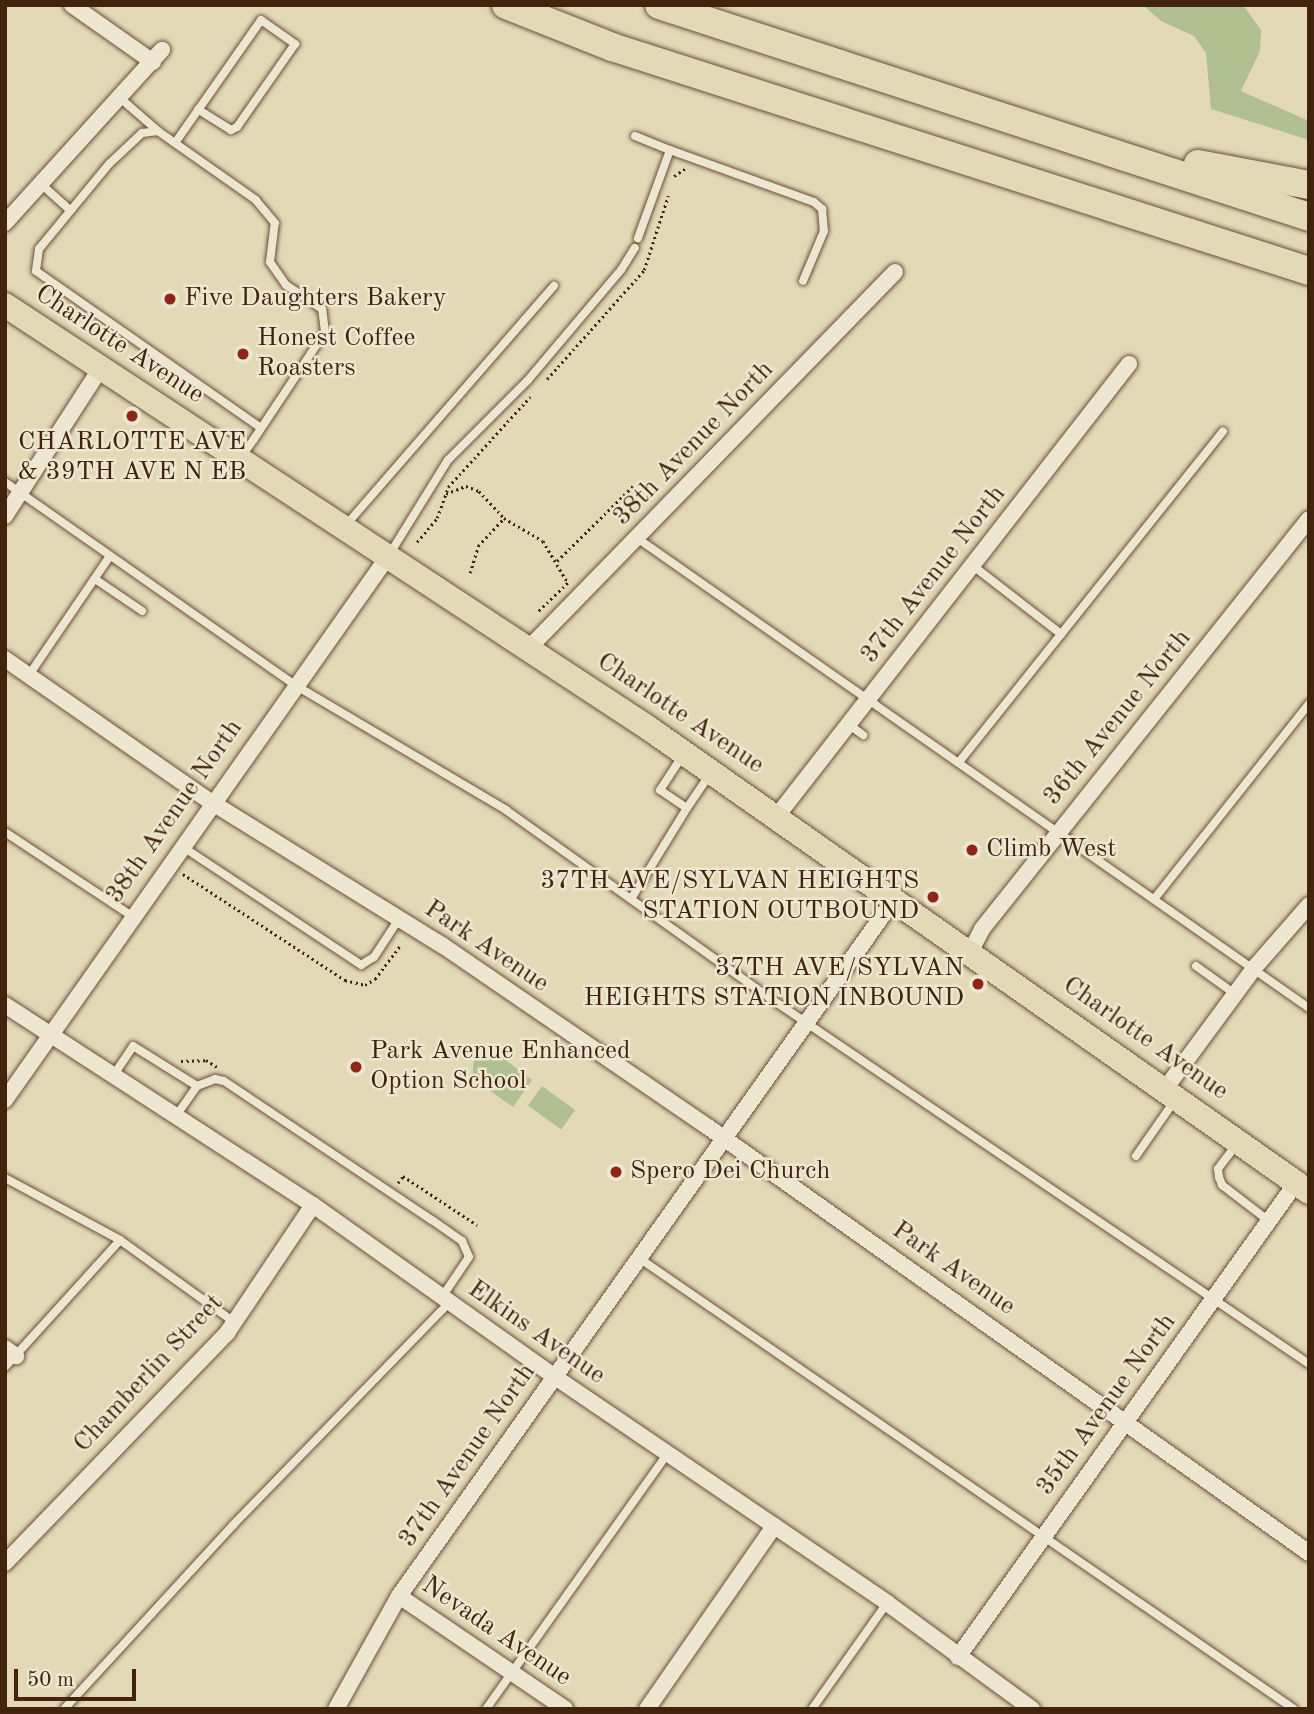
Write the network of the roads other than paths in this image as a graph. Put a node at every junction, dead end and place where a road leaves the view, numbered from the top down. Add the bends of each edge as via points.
1 (72, 5) edge
2 (506, 5) edge
3 (659, 5) edge
4 (120, 98) junction
5 (198, 109) junction
6 (158, 131) junction
7 (635, 136) dead end
8 (174, 143) junction
9 (1087, 148) junction
10 (670, 150) junction
11 (41, 183) junction
12 (1309, 185) edge
13 (70, 210) junction
14 (1309, 217) edge
15 (5, 223) edge
16 (638, 238) dead end
17 (635, 248) dead end
18 (1309, 271) edge
19 (895, 272) dead end
20 (803, 281) dead end
21 (554, 286) dead end
22 (5, 305) edge
23 (1129, 364) dead end
24 (100, 369) junction
25 (261, 428) junction
26 (1223, 431) dead end
27 (240, 459) junction
28 (5, 482) edge
29 (22, 494) junction
30 (5, 516) edge
31 (1309, 519) edge
32 (344, 527) junction
33 (637, 538) junction
34 (388, 555) junction
35 (110, 556) junction
36 (972, 565) junction
37 (96, 579) junction
38 (142, 611) dead end
39 (1062, 634) junction
40 (528, 649) junction
41 (5, 659) edge
42 (29, 675) junction
43 (295, 685) junction
44 (868, 699) junction
45 (1309, 704) edge
46 (848, 724) junction
47 (863, 735) dead end
48 (685, 752) junction
49 (959, 762) junction
50 (712, 771) junction
51 (211, 802) junction
52 (687, 808) junction
53 (777, 816) junction
54 (1059, 831) junction
55 (5, 832) edge
56 (181, 845) junction
57 (895, 898) junction
58 (1155, 898) junction
59 (631, 899) junction
60 (1309, 905) edge
61 (132, 916) junction
62 (400, 919) junction
63 (970, 952) junction
64 (1196, 966) dead end
65 (1255, 967) junction
66 (1235, 994) junction
67 (5, 1005) edge
68 (1309, 1008) edge
69 (806, 1022) junction
70 (50, 1035) junction
71 (113, 1076) junction
72 (197, 1086) junction
73 (1171, 1093) junction
74 (5, 1100) edge
75 (176, 1116) junction
76 (724, 1138) junction
77 (1238, 1142) junction
78 (1136, 1156) dead end
79 (5, 1178) edge
80 (1303, 1187) edge
81 (313, 1205) junction
82 (1269, 1221) junction
83 (120, 1240) junction
84 (639, 1258) junction
85 (1215, 1299) junction
86 (446, 1300) junction
87 (234, 1322) junction
88 (9, 1357) edge
89 (1309, 1364) edge
90 (555, 1377) junction
91 (1125, 1419) junction
92 (667, 1454) junction
93 (774, 1526) junction
94 (1043, 1536) junction
95 (1309, 1552) edge
96 (5, 1563) edge
97 (399, 1596) junction
98 (887, 1602) junction
99 (957, 1657) junction
100 (513, 1672) junction
101 (813, 1708) edge
102 (64, 1709) edge
103 (336, 1709) edge
104 (486, 1709) edge
105 (565, 1709) edge
106 (647, 1709) edge
107 (1032, 1709) edge
108 (1294, 1709) edge

1 - 4 street via 157,56
2 - 18 highway via 612,47
3 - 9 highway
4 - 6 lane
4 - 11 street
5 - 5 lane via 261,20 295,44 237,127 231,130
5 - 8 lane
6 - 8 lane
6 - 13 lane via 142,133
7 - 10 lane
8 - 25 lane via 256,200 275,223 270,262 286,285 322,309 325,332
9 - 12 highway
9 - 14 highway
10 - 16 lane
10 - 20 lane via 802,194 822,209 824,231
11 - 13 lane
11 - 15 street
13 - 25 lane via 39,249 36,271
17 - 34 lane via 528,380 448,460
19 - 33 street, 38th Avenue North
21 - 32 lane
22 - 24 main road, Charlotte Avenue
23 - 36 street, 37th Avenue North
24 - 27 main road, Charlotte Avenue
24 - 29 street
25 - 27 lane
26 - 39 lane
27 - 32 main road, Charlotte Avenue
28 - 29 lane
29 - 30 street
29 - 35 lane
31 - 54 street, 36th Avenue North
32 - 34 main road, Charlotte Avenue
33 - 40 street, 38th Avenue North
33 - 44 lane
34 - 40 main road, Charlotte Avenue
34 - 43 street, 38th Avenue North
35 - 37 lane
35 - 43 lane
36 - 39 lane
36 - 44 street, 37th Avenue North
37 - 38 lane
37 - 42 lane
39 - 49 lane
40 - 48 main road, Charlotte Avenue
41 - 42 street, Park Avenue
42 - 51 street, Park Avenue
43 - 51 street, 38th Avenue North
43 - 59 lane via 506,810
44 - 46 street, 37th Avenue North
44 - 49 lane
45 - 58 lane
46 - 47 lane
46 - 53 street, 37th Avenue North
48 - 50 main road, Charlotte Avenue
48 - 52 lane via 660,790
49 - 54 lane
50 - 52 lane
50 - 53 main road, Charlotte Avenue
51 - 56 street, 38th Avenue North
51 - 62 street, Park Avenue
52 - 59 lane
53 - 57 main road, Charlotte Avenue
54 - 58 lane
54 - 63 street, 36th Avenue North via 982,929
55 - 61 lane
56 - 61 street, 38th Avenue North
56 - 62 lane via 361,964 374,957
57 - 63 main road, Charlotte Avenue
57 - 69 street, 37th Avenue North
58 - 65 lane
59 - 69 lane
60 - 65 street
61 - 70 street, 38th Avenue North
62 - 76 street, Park Avenue
63 - 73 main road, Charlotte Avenue
64 - 66 lane
65 - 66 street
65 - 68 lane
66 - 73 street
67 - 70 street, Elkins Avenue
69 - 76 street, 37th Avenue North
69 - 85 lane
70 - 71 street, Elkins Avenue
70 - 74 street, 38th Avenue North
71 - 72 lane via 132,1046
71 - 75 street, Elkins Avenue
72 - 75 lane
72 - 86 lane via 215,1079 224,1081 462,1241 469,1257
73 - 77 main road, Charlotte Avenue
73 - 78 lane
75 - 81 street, Elkins Avenue
76 - 84 street, 37th Avenue North
76 - 91 street, Park Avenue
77 - 80 main road, Charlotte Avenue
77 - 82 lane via 1218,1169 1222,1185
79 - 83 lane
80 - 82 street, 35th Avenue North
81 - 86 street, Elkins Avenue
81 - 87 street, Chamberlin Street
82 - 85 street, 35th Avenue North
83 - 87 lane
83 - 88 lane
84 - 90 street, 37th Avenue North
84 - 94 lane
85 - 89 lane
85 - 91 street, 35th Avenue North
86 - 90 street, Elkins Avenue
86 - 102 lane
87 - 96 street, Chamberlin Street
90 - 92 street, Elkins Avenue
90 - 97 street, 37th Avenue North
91 - 94 street, 35th Avenue North
91 - 95 street, Park Avenue
92 - 93 street, Elkins Avenue
92 - 100 lane
93 - 98 street, Elkins Avenue
93 - 106 street
94 - 99 street, 35th Avenue North
94 - 108 lane
97 - 100 street, Nevada Avenue
97 - 103 street, 37th Avenue North
98 - 99 street, Elkins Avenue
98 - 101 lane
99 - 107 street, Elkins Avenue
100 - 104 lane
100 - 105 street, Nevada Avenue

